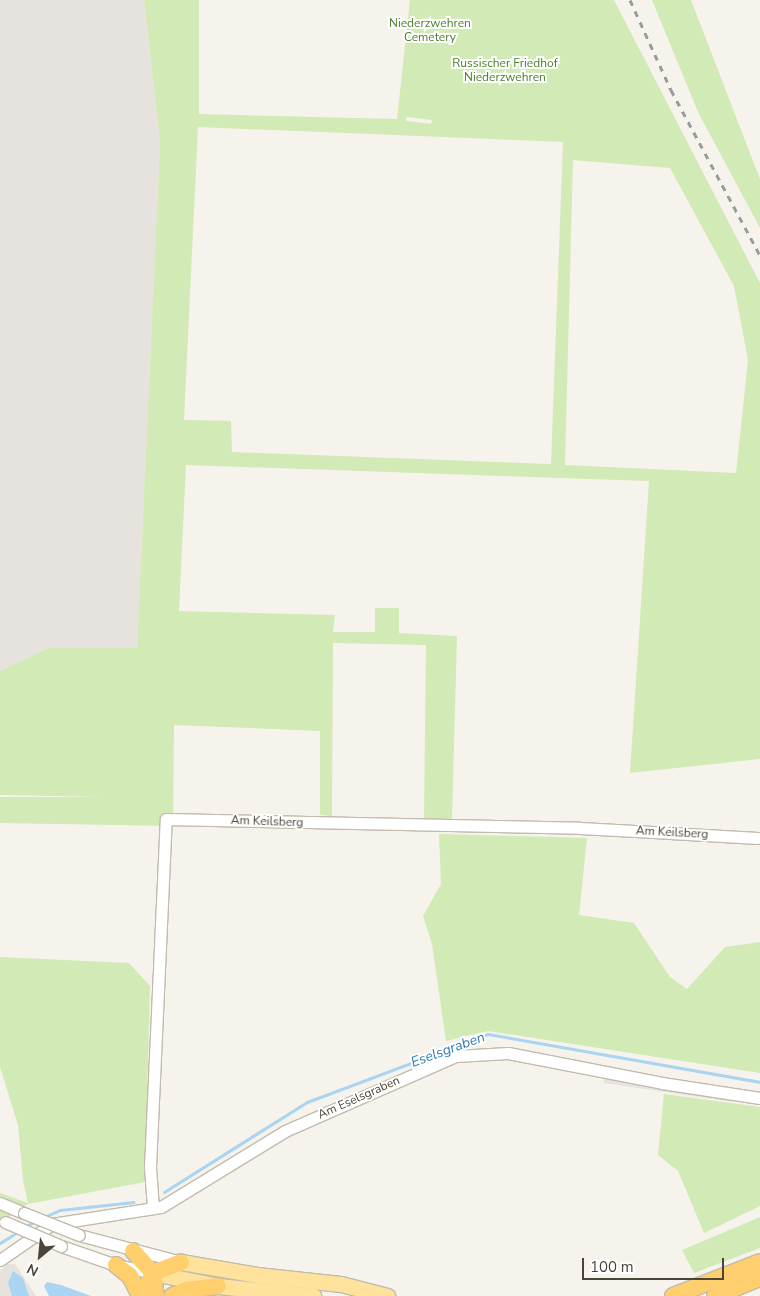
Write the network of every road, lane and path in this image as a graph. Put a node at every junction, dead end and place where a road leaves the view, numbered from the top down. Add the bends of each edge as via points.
1 (758, 838) dead end
2 (760, 1098) edge
3 (0, 1203) edge
4 (153, 1208) junction
5 (3, 1221) edge
6 (133, 1251) junction
7 (0, 1260) edge
8 (181, 1262) junction
9 (760, 1262) edge
10 (116, 1265) junction
11 (153, 1273) junction
12 (760, 1278) edge
13 (218, 1286) junction
14 (718, 1295) edge
15 (141, 1296) edge
16 (156, 1296) edge
17 (172, 1296) edge
18 (313, 1296) edge
19 (387, 1296) edge
20 (673, 1296) edge

1 - 4 street, Am Keilsberg via 580,828 166,819 150,1167
2 - 4 street, Am Eselsgraben via 508,1053 456,1056 285,1131 168,1203
3 - 6 street, bridge via 80,1235
4 - 7 street, Am Eselsgraben via 52,1224
5 - 10 street, bridge
6 - 8 street
6 - 11 highway
8 - 11 highway
8 - 19 main road via 342,1284
9 - 20 highway
10 - 11 street
10 - 15 highway via 130,1276
11 - 13 main road
11 - 15 highway
11 - 16 highway
12 - 14 highway
13 - 17 highway via 186,1290
13 - 18 main road

